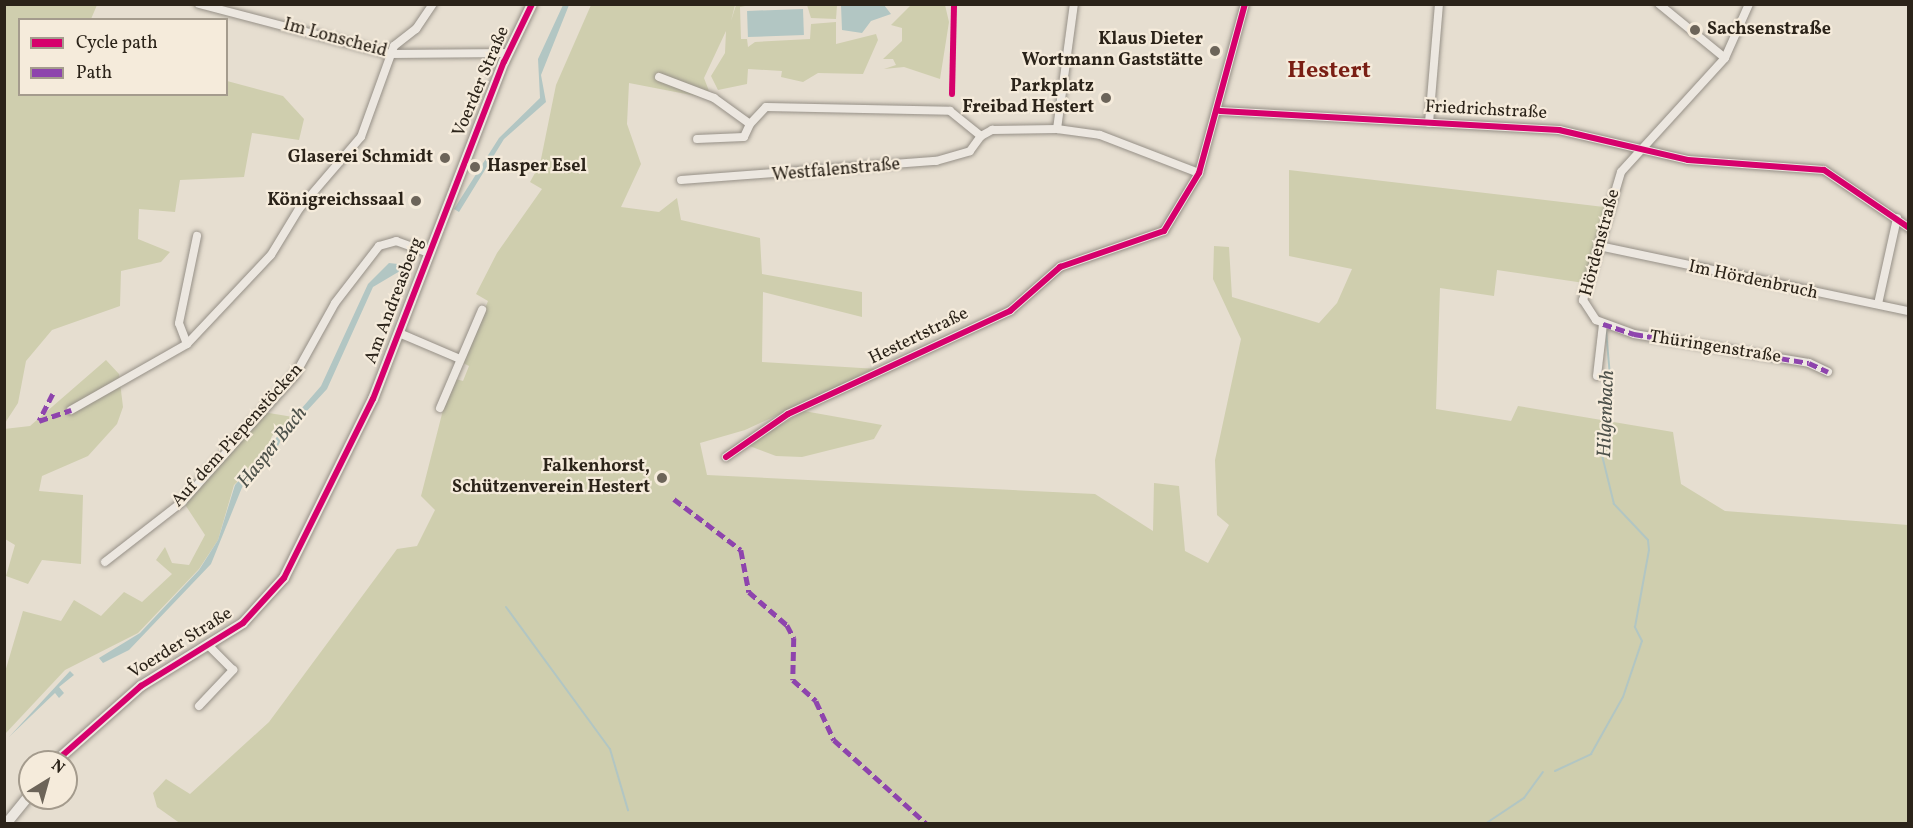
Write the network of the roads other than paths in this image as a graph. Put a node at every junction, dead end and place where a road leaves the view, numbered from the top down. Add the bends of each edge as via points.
1 (199, 4) edge
2 (433, 4) edge
3 (532, 4) edge
4 (1074, 4) edge
5 (1245, 4) edge
6 (1439, 4) edge
7 (1659, 4) edge
8 (1749, 4) edge
9 (508, 53) junction
10 (390, 54) junction
11 (1725, 58) junction
12 (659, 77) dead end
13 (1220, 111) junction
14 (1429, 123) junction
15 (750, 124) junction
16 (1057, 129) junction
17 (981, 136) junction
18 (697, 139) dead end
19 (1635, 151) junction
20 (462, 171) joint
21 (1199, 173) junction
22 (681, 180) dead end
23 (1897, 218) junction
24 (1908, 227) edge
25 (197, 236) dead end
26 (1599, 246) junction
27 (429, 253) junction
28 (1878, 304) junction
29 (482, 310) dead end
30 (1908, 311) edge
31 (1603, 324) junction
32 (399, 333) junction
33 (187, 344) junction
34 (460, 359) junction
35 (1828, 372) dead end
36 (1597, 376) dead end
37 (440, 408) dead end
38 (70, 410) dead end
39 (355, 440) joint
40 (726, 457) dead end
41 (105, 562) dead end
42 (210, 647) junction
43 (199, 706) dead end
44 (68, 750) edge
45 (18, 809) edge
46 (6, 824) edge

1 - 10 street, Im Lonscheid
2 - 10 street
3 - 9 main road, Voerder Straße
4 - 16 street
5 - 13 street, Hestertstraße via 1233,35
6 - 14 street
7 - 11 street
8 - 11 street, Hördenstraße
9 - 10 street, Im Lonscheid
9 - 20 main road, Voerder Straße
10 - 33 street via 361,137 299,209 271,255
11 - 19 street, Hördenstraße
12 - 15 street via 714,98
13 - 14 street, Friedrichstraße
13 - 21 street, Hestertstraße
14 - 19 street, Friedrichstraße via 1559,130
15 - 17 street via 766,107 950,111
15 - 18 street via 744,137
16 - 17 street, Westfalenstraße via 992,130
16 - 21 street, Westfalenstraße via 1133,145
17 - 22 street, Westfalenstraße via 970,151 936,161
19 - 23 street, Friedrichstraße via 1824,170
19 - 26 street, Hördenstraße via 1611,197
20 - 27 main road, Am Andreasberg
21 - 40 street, Hestertstraße via 1181,211 1158,236 1127,240 1060,267 1010,311 788,414
23 - 24 street, Friedrichstraße
23 - 28 street
25 - 33 street via 179,323
26 - 28 street, Im Hördenbruch
26 - 31 street, Hördenstraße via 1583,300
27 - 32 main road, Am Andreasberg
27 - 41 street, Auf dem Piepenstöcken via 396,241 379,246 335,303 295,375 182,502
28 - 30 street, Im Hördenbruch
29 - 34 street
31 - 35 street, Thüringenstraße via 1642,336 1809,363
31 - 36 street, Hördenstraße
32 - 34 street, Am Andreasberg
32 - 39 main road, Am Andreasberg
33 - 38 street
34 - 37 street
39 - 42 main road, Voerder Straße via 284,578 254,613
42 - 43 street, Voerder Straße via 233,670
42 - 44 main road, Voerder Straße via 134,691
45 - 46 main road

